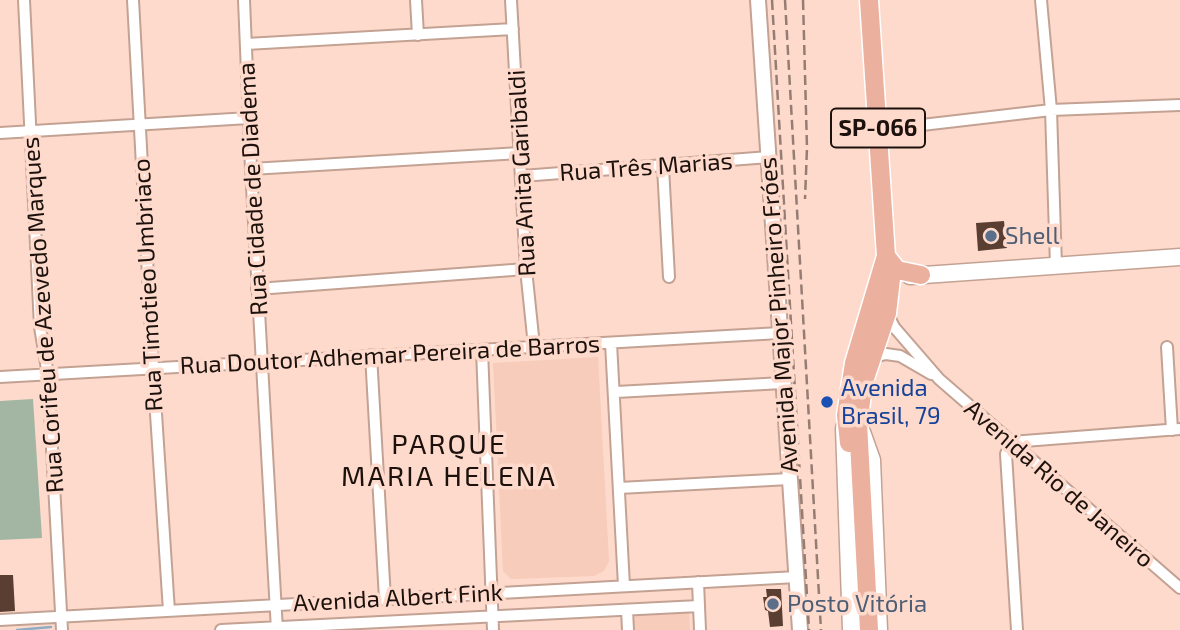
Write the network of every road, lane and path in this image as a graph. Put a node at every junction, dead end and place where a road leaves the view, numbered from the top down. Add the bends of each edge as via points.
1 (24, 0) edge
2 (133, 0) edge
3 (244, 0) edge
4 (416, 0) edge
5 (511, 0) edge
6 (758, 0) edge
7 (869, 0) edge
8 (1041, 0) edge
9 (513, 29) junction
10 (418, 35) junction
11 (246, 44) junction
12 (1180, 105) edge
13 (1051, 110) junction
14 (249, 118) junction
15 (139, 127) junction
16 (878, 130) junction
17 (31, 131) junction
18 (0, 133) edge
19 (520, 153) junction
20 (769, 157) junction
21 (663, 167) junction
22 (251, 169) junction
23 (522, 176) junction
24 (886, 256) junction
25 (1180, 257) edge
26 (1056, 266) junction
27 (526, 269) junction
28 (921, 275) junction
29 (670, 277) dead end
30 (883, 282) junction
31 (257, 289) junction
32 (887, 313) junction
33 (780, 333) junction
34 (611, 343) junction
35 (534, 346) junction
36 (1167, 347) dead end
37 (482, 350) junction
38 (371, 355) junction
39 (870, 358) junction
40 (261, 363) junction
41 (153, 368) junction
42 (48, 375) junction
43 (0, 377) edge
44 (939, 379) junction
45 (783, 383) junction
46 (615, 392) junction
47 (852, 419) junction
48 (1176, 429) edge
49 (1011, 442) junction
50 (790, 479) junction
51 (619, 488) junction
52 (858, 489) junction
53 (797, 577) junction
54 (698, 582) junction
55 (624, 586) junction
56 (1180, 588) edge
57 (492, 593) junction
58 (384, 599) junction
59 (275, 605) junction
60 (699, 606) junction
61 (627, 610) junction
62 (169, 611) junction
63 (492, 616) junction
64 (62, 617) junction
65 (0, 620) edge
66 (385, 626) edge
67 (277, 628) edge
68 (243, 629) edge
69 (62, 630) edge
70 (221, 630) edge
71 (493, 630) edge
72 (628, 630) edge
73 (700, 630) edge
74 (800, 630) edge
75 (851, 630) edge
76 (863, 630) edge
77 (869, 630) edge
78 (879, 630) edge
79 (1017, 630) edge

1 - 17 street, Rua Corifeu de Azevedo Marques
2 - 15 street, Rua Timotieo Umbriaco
3 - 11 street, Rua Cidade de Diadema
4 - 10 street
5 - 9 street, Rua Anita Garibaldi
6 - 20 street, Avenida Major Pinheiro Fróes
7 - 16 highway, SP-066
8 - 13 street
9 - 10 street
9 - 19 street, Rua Anita Garibaldi
10 - 11 street
11 - 14 street, Rua Cidade de Diadema
12 - 13 street
13 - 16 street
13 - 26 street
14 - 15 street
14 - 22 street, Rua Cidade de Diadema
15 - 17 street
15 - 41 street, Rua Timotieo Umbriaco
16 - 24 highway, SP-066
17 - 18 street
17 - 42 street, Rua Corifeu de Azevedo Marques via 40,327
19 - 22 street
19 - 23 street, Rua Anita Garibaldi
20 - 21 street, Rua Três Marias
20 - 33 street, Avenida Major Pinheiro Fróes
21 - 23 street, Rua Três Marias
21 - 29 street
22 - 31 street, Rua Cidade de Diadema
23 - 27 street, Rua Anita Garibaldi
24 - 28 highway via 898,270
24 - 30 highway
25 - 26 main road
26 - 28 main road
27 - 31 street
27 - 35 street, Rua Anita Garibaldi
28 - 30 main road
28 - 32 main road via 898,291
30 - 32 highway
30 - 47 highway via 854,363
31 - 40 street, Rua Cidade de Diadema
32 - 39 highway
32 - 44 street, Avenida Rio de Janeiro
33 - 34 street, Rua Doutor Adhemar Pereira de Barros
33 - 45 street, Avenida Major Pinheiro Fróes
34 - 35 street, Rua Doutor Adhemar Pereira de Barros
34 - 46 street
35 - 37 street, Rua Doutor Adhemar Pereira de Barros
36 - 48 street
37 - 38 street, Rua Doutor Adhemar Pereira de Barros
37 - 57 street
38 - 40 street, Rua Doutor Adhemar Pereira de Barros
38 - 58 street
39 - 44 street, Avenida Rio de Janeiro via 900,356
39 - 47 highway
40 - 41 street, Rua Doutor Adhemar Pereira de Barros
40 - 59 street, Rua Cidade de Diadema
41 - 42 street, Rua Doutor Adhemar Pereira de Barros
41 - 62 street, Rua Timotieo Umbriaco
42 - 43 street, Rua Doutor Adhemar Pereira de Barros
42 - 64 street, Rua Corifeu de Azevedo Marques
44 - 49 street, Avenida Rio de Janeiro
45 - 46 street
45 - 50 street, Avenida Major Pinheiro Fróes
46 - 51 street
47 - 52 highway
47 - 75 main road via 843,431
47 - 78 main road via 872,460
48 - 49 street
49 - 56 street, Avenida Rio de Janeiro
49 - 79 street via 1006,454
50 - 51 street
50 - 53 street, Avenida Major Pinheiro Fróes
51 - 55 street
52 - 76 highway
52 - 77 highway
53 - 54 street, Avenida Albert Fink
53 - 74 street, Avenida Major Pinheiro Fróes
54 - 55 street, Avenida Albert Fink
54 - 60 street
55 - 57 street, Avenida Albert Fink
57 - 58 street, Avenida Albert Fink
57 - 63 street
58 - 59 street, Avenida Albert Fink
59 - 62 street, Avenida Albert Fink
59 - 67 street, Rua Cidade de Diadema
60 - 61 street, Avenida Albert Fink
60 - 73 street
61 - 63 street, Avenida Albert Fink
61 - 72 street
62 - 64 street, Avenida Albert Fink
63 - 66 street, Avenida Albert Fink
63 - 71 street
64 - 65 street, Avenida Albert Fink
64 - 69 street, Rua Corifeu de Azevedo Marques
66 - 67 street, Avenida Albert Fink
67 - 68 street, Avenida Albert Fink
68 - 70 street, Avenida Albert Fink

